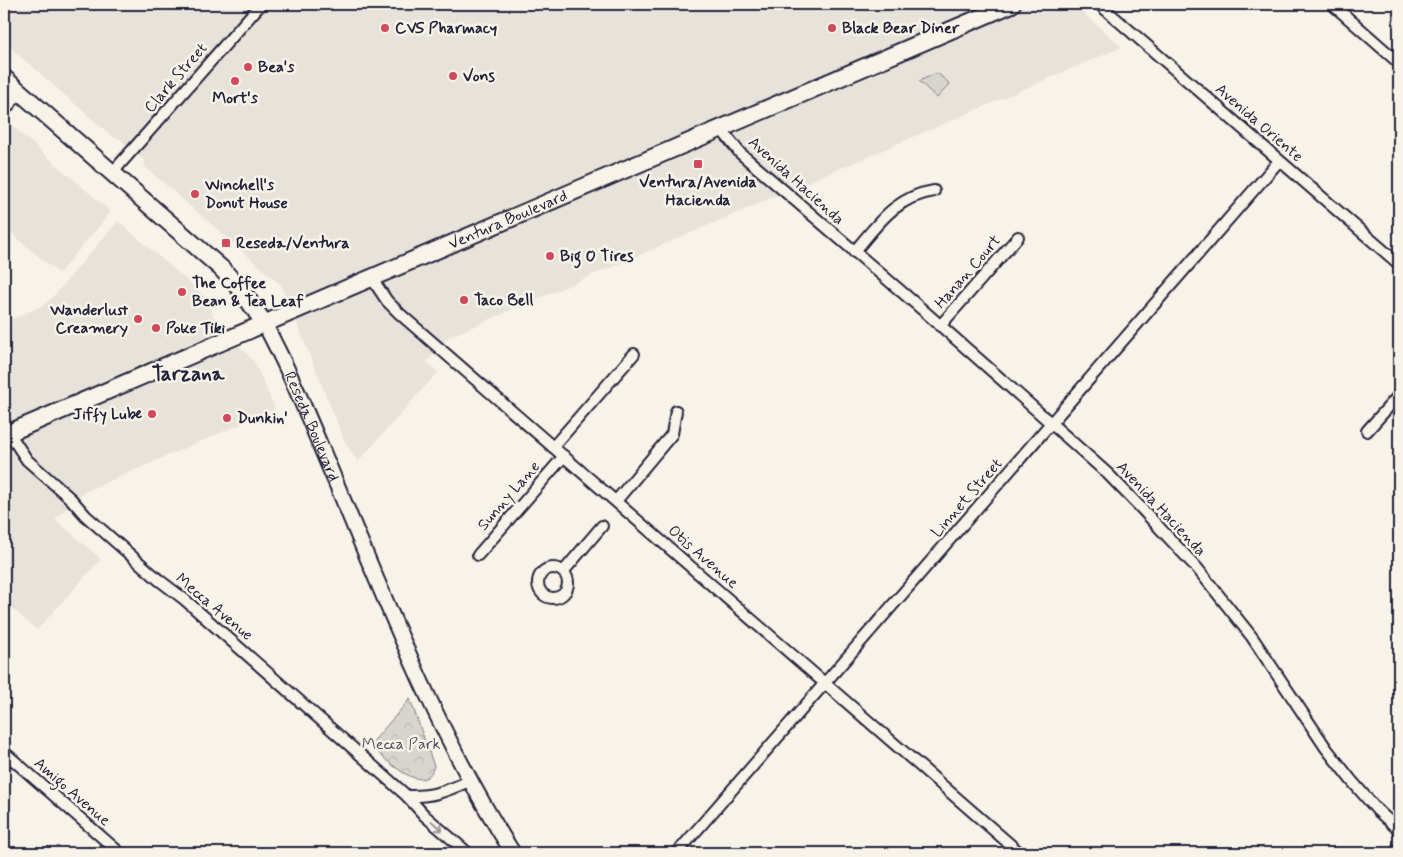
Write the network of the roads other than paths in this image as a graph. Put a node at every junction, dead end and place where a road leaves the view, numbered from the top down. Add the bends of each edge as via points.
1 (261, 4) edge
2 (1012, 4) edge
3 (1099, 4) edge
4 (1332, 4) edge
5 (1399, 63) edge
6 (4, 78) edge
7 (20, 92) junction
8 (4, 111) edge
9 (721, 129) junction
10 (1279, 161) junction
11 (113, 172) junction
12 (934, 192) dead end
13 (1018, 237) dead end
14 (854, 252) junction
15 (1399, 264) edge
16 (371, 277) junction
17 (264, 323) junction
18 (940, 326) junction
19 (634, 354) dead end
20 (1398, 400) edge
21 (676, 411) dead end
22 (1052, 424) junction
23 (1367, 431) dead end
24 (7, 434) edge
25 (553, 447) junction
26 (564, 456) junction
27 (616, 500) junction
28 (602, 526) dead end
29 (478, 555) dead end
30 (563, 572) dead end
31 (825, 684) junction
32 (4, 752) edge
33 (469, 781) junction
34 (407, 796) junction
35 (1399, 830) edge
36 (1399, 850) edge
37 (120, 853) edge
38 (468, 853) edge
39 (513, 853) edge
40 (677, 853) edge
41 (1020, 853) edge
42 (1396, 853) edge

1 - 11 street, Clark Street
2 - 9 main road, Ventura Boulevard
3 - 10 street, Avenida Oriente
4 - 5 street
6 - 7 main road, Reseda Boulevard
7 - 8 street
7 - 11 main road, Reseda Boulevard
9 - 14 street, Avenida Hacienda via 740,153
9 - 16 main road, Ventura Boulevard
10 - 15 street, Avenida Oriente
10 - 22 street, Linnet Street
11 - 17 main road, Reseda Boulevard via 222,269
12 - 14 street via 920,193 891,210
13 - 18 street, Hanan Court
14 - 18 street, Avenida Hacienda
16 - 17 main road, Ventura Boulevard
16 - 25 street, Otis Avenue via 389,304
17 - 24 main road, Ventura Boulevard
17 - 33 main road, Reseda Boulevard via 303,404 436,716
18 - 22 street, Avenida Hacienda
19 - 25 street
20 - 23 street
21 - 27 street via 672,434
22 - 31 street, Linnet Street
22 - 35 street, Avenida Hacienda via 1108,474 1196,568 1252,637 1326,748 1377,810
24 - 34 street, Mecca Avenue via 27,460 72,499 86,516
25 - 26 street, Otis Avenue
26 - 27 street, Otis Avenue
26 - 29 street, Sunny Lane
27 - 31 street, Otis Avenue
28 - 30 street
31 - 40 street, Linnet Street
31 - 41 street, Otis Avenue
32 - 37 street, Amigo Avenue
33 - 34 street via 425,797
33 - 39 main road, Reseda Boulevard
34 -> 38 street, Mecca Avenue
36 - 42 street

